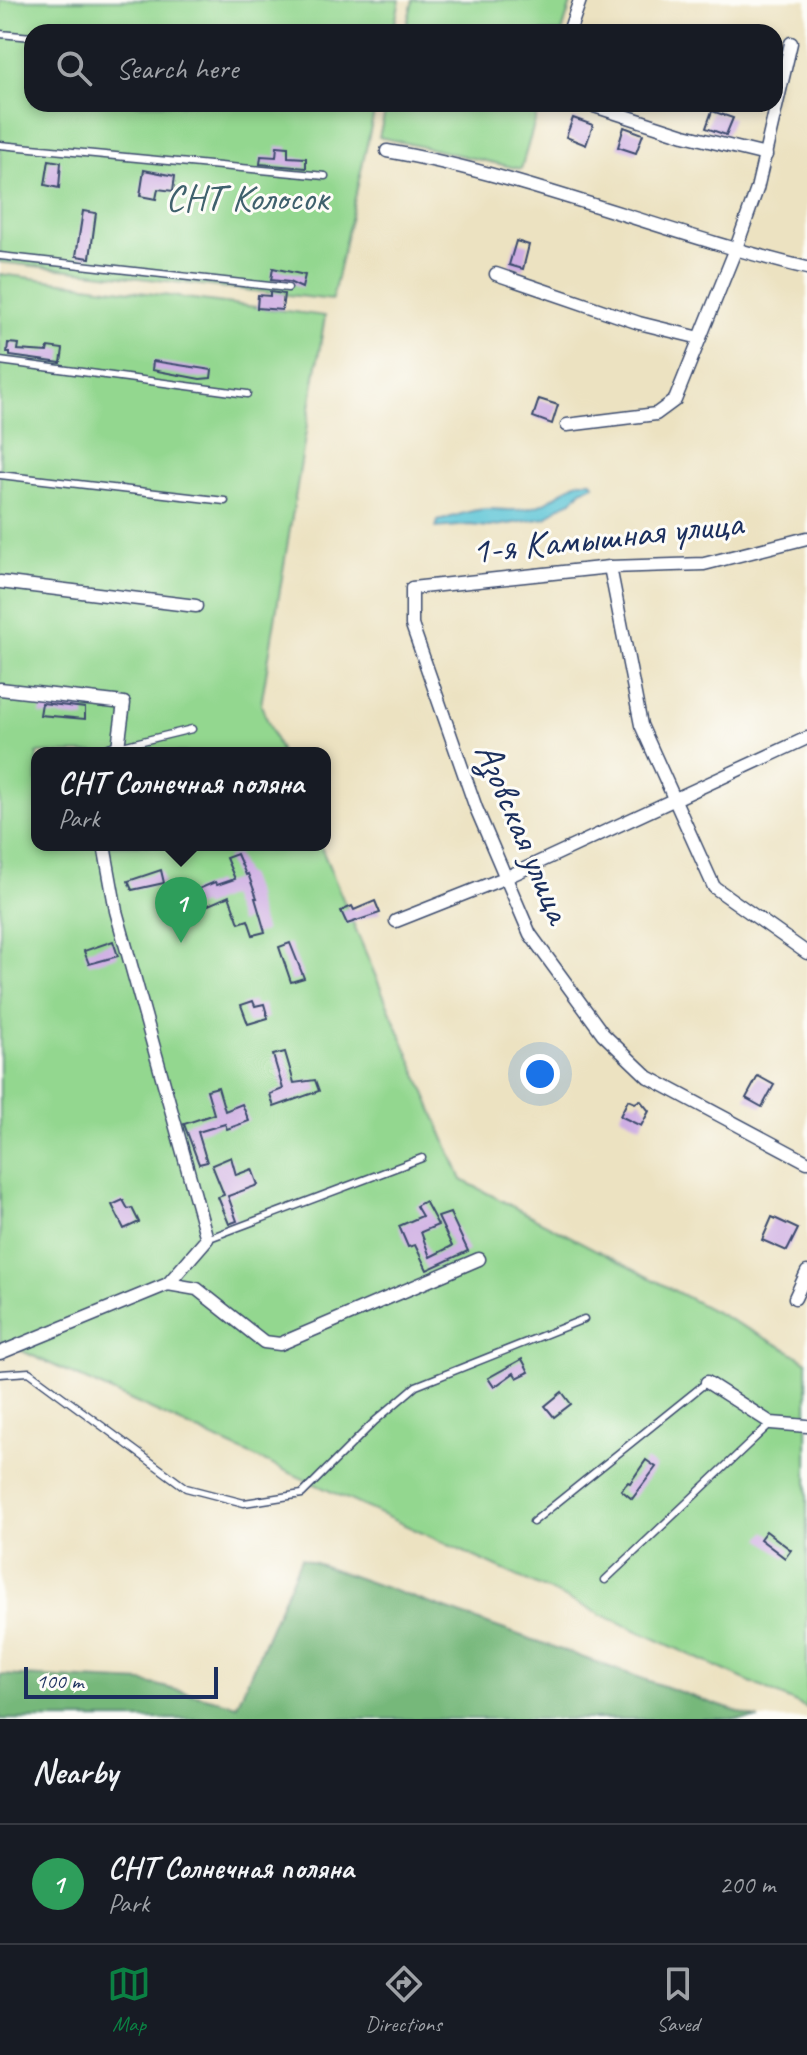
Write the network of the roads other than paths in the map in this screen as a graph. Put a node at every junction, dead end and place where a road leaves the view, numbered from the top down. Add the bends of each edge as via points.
1 (580, 0) edge
2 (572, 24) edge
3 (0, 34) edge
4 (24, 36) edge
5 (791, 43) dead end
6 (783, 79) edge
7 (613, 112) edge
8 (776, 112) edge
9 (0, 145) edge
10 (387, 151) dead end
11 (766, 155) junction
12 (325, 176) dead end
13 (735, 251) junction
14 (0, 256) edge
15 (807, 268) edge
16 (496, 274) dead end
17 (288, 288) dead end
18 (700, 338) junction
19 (0, 361) edge
20 (247, 394) dead end
21 (567, 425) dead end
22 (0, 475) edge
23 (225, 501) dead end
24 (807, 538) edge
25 (610, 567) junction
26 (0, 582) edge
27 (412, 588) joint
28 (196, 606) dead end
29 (0, 689) edge
30 (192, 729) dead end
31 (807, 738) edge
32 (118, 747) joint
33 (675, 798) junction
34 (105, 851) edge
35 (507, 877) junction
36 (396, 921) dead end
37 (807, 953) edge
38 (422, 1158) dead end
39 (807, 1162) edge
40 (207, 1239) junction
41 (479, 1259) dead end
42 (807, 1272) edge
43 (168, 1284) junction
44 (795, 1298) dead end
45 (584, 1319) dead end
46 (0, 1353) edge
47 (0, 1374) edge
48 (707, 1382) joint
49 (771, 1423) junction
50 (807, 1426) edge
51 (533, 1522) dead end
52 (605, 1580) dead end

1 - 2 street
3 - 4 lane
5 - 6 street
7 - 11 street
8 - 11 street
9 - 12 lane
10 - 13 street via 527,184
11 - 13 street
13 - 15 street
13 - 18 street
14 - 17 lane
16 - 18 street
18 - 21 street via 675,400 656,414
19 - 20 lane
22 - 23 lane
24 - 25 street, 1-я Камышная улица via 704,564
25 - 27 street, 1-я Камышная улица
25 - 33 street via 641,725
26 - 28 street
27 - 35 street, Азовская улица via 412,625 476,808
29 - 32 street via 124,703
30 - 32 lane
31 - 33 street
33 - 35 street
33 - 37 street via 714,887
34 - 40 street via 116,911
35 - 36 street
35 - 39 street, Азовская улица via 530,934 603,1034 648,1077
38 - 40 lane
40 - 43 street
41 - 43 street via 280,1344 264,1342 197,1289
42 - 44 street
43 - 46 street
45 - 47 lane via 416,1386 302,1494 244,1503 186,1488 29,1372
48 - 49 street
48 - 51 lane
49 - 50 street
49 - 52 lane

